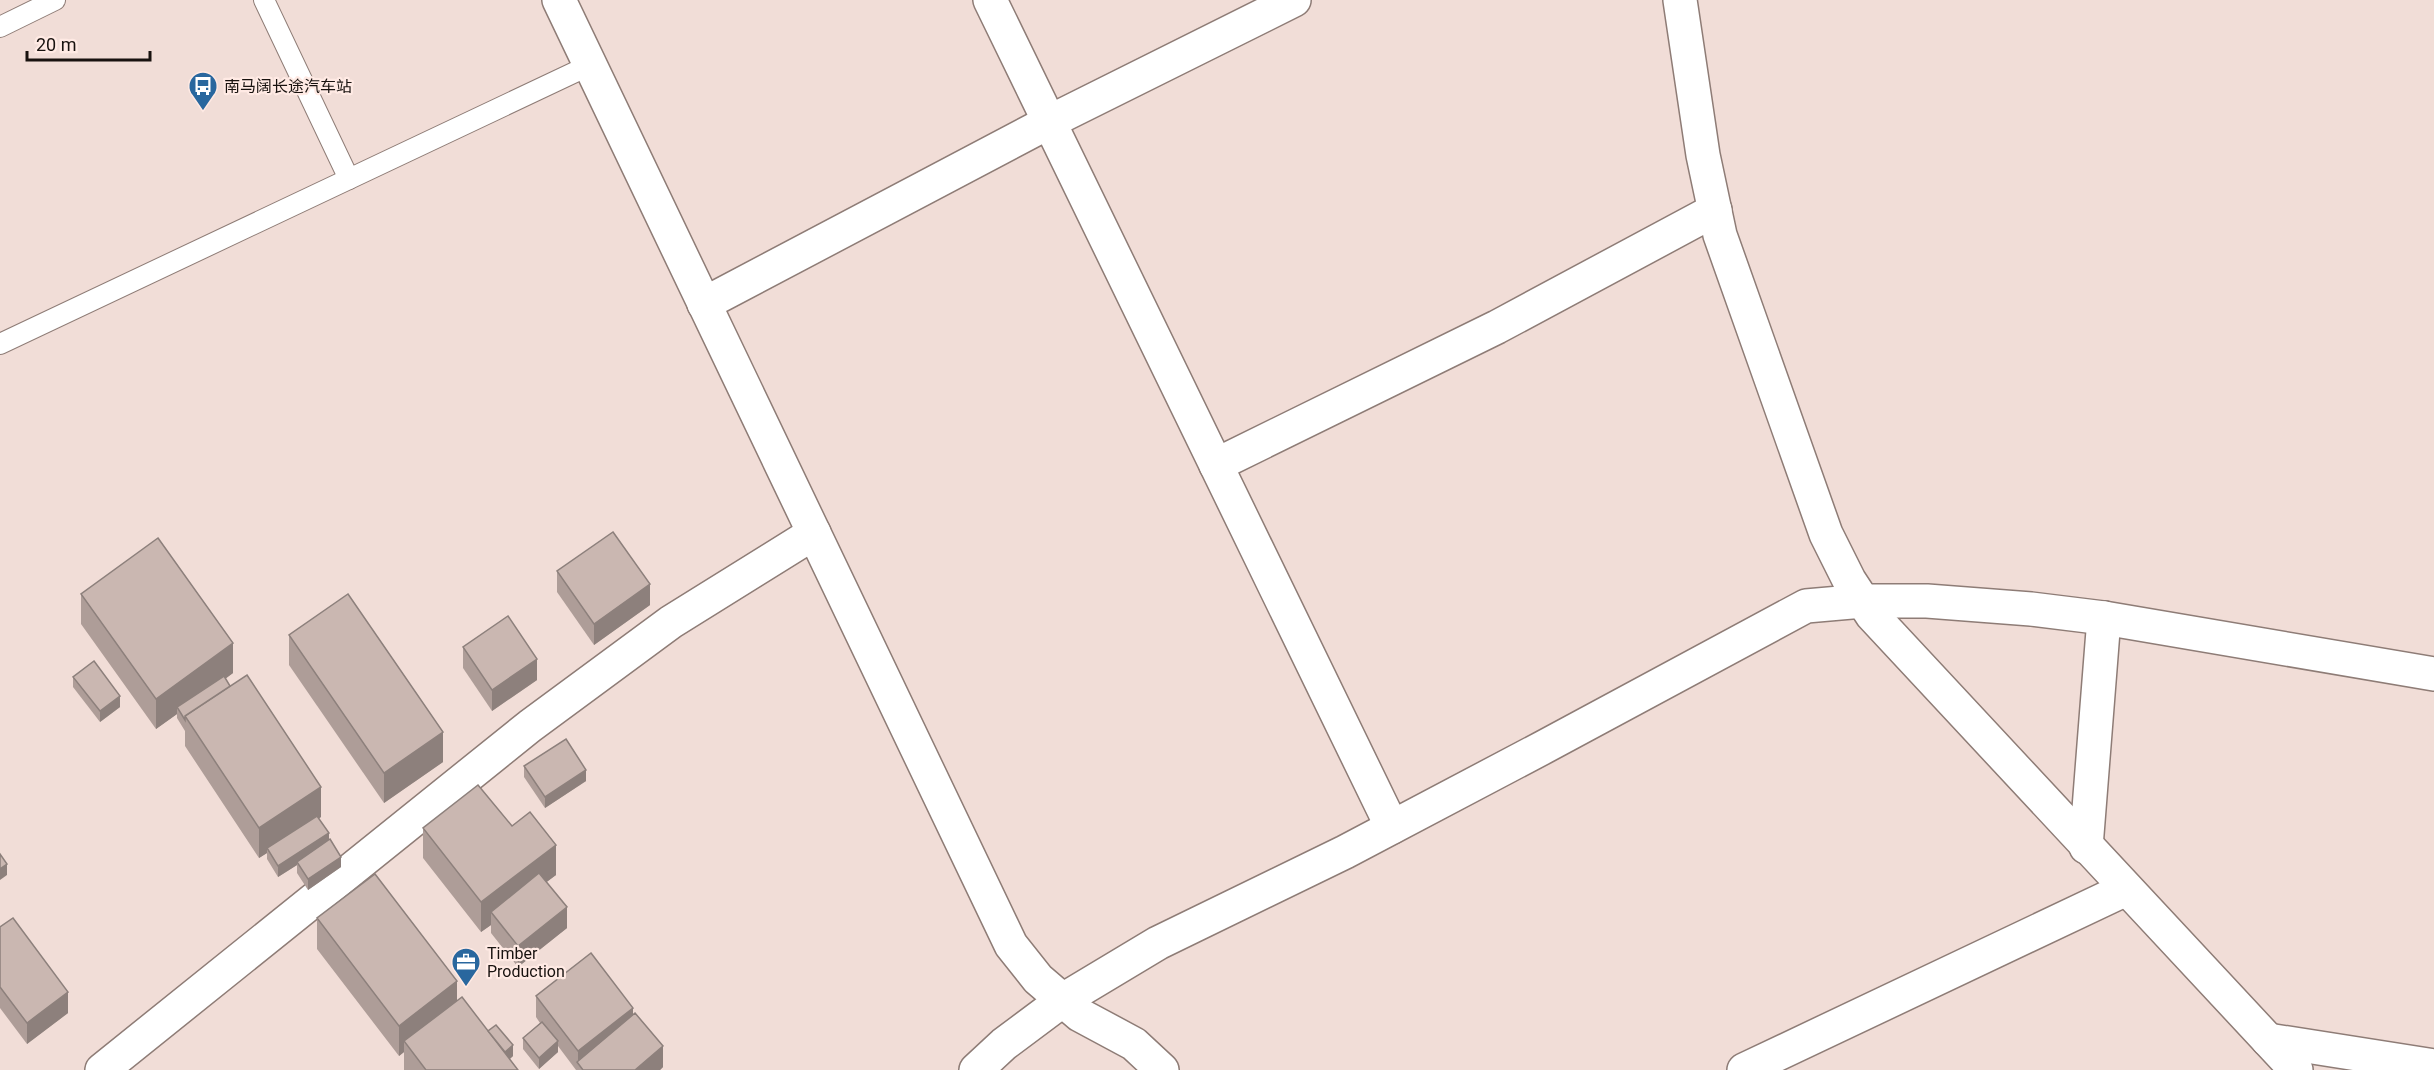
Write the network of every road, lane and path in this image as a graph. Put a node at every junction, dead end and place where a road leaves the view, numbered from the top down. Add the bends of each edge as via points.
1 (55, 0) edge
2 (264, 0) edge
3 (559, 0) edge
4 (990, 0) edge
5 (1294, 0) edge
6 (1680, 0) edge
7 (0, 27) edge
8 (590, 65) junction
9 (1049, 122) junction
10 (349, 179) junction
11 (1715, 210) junction
12 (705, 304) junction
13 (0, 344) edge
14 (1216, 465) junction
15 (814, 533) junction
16 (1863, 601) junction
17 (2104, 618) junction
18 (2434, 674) edge
19 (1392, 827) junction
20 (2086, 847) junction
21 (2126, 890) junction
22 (1063, 1000) junction
23 (2268, 1040) junction
24 (1765, 1066) edge
25 (2434, 1066) edge
26 (102, 1070) edge
27 (976, 1070) edge
28 (1162, 1070) edge
29 (2296, 1070) edge

1 - 7 lane
2 - 10 lane
3 - 8 street
4 - 9 street
5 - 9 street
6 - 11 street
8 - 10 lane
8 - 12 street
9 - 12 street
9 - 14 street
10 - 13 lane
11 - 14 street via 1497,327
11 - 16 street via 1720,235 1826,534
12 - 15 street
14 - 19 street
15 - 22 street via 1011,945 1038,979
15 - 26 street via 671,622 530,726
16 - 17 street via 1927,601
16 - 19 street via 1806,606
16 - 20 street
17 - 18 street
17 - 20 street
19 - 22 street via 1158,943
20 - 21 street
21 - 23 street
21 - 24 street
22 - 27 street
22 - 28 street via 1080,1015 1134,1044
23 - 25 street
23 - 29 street

